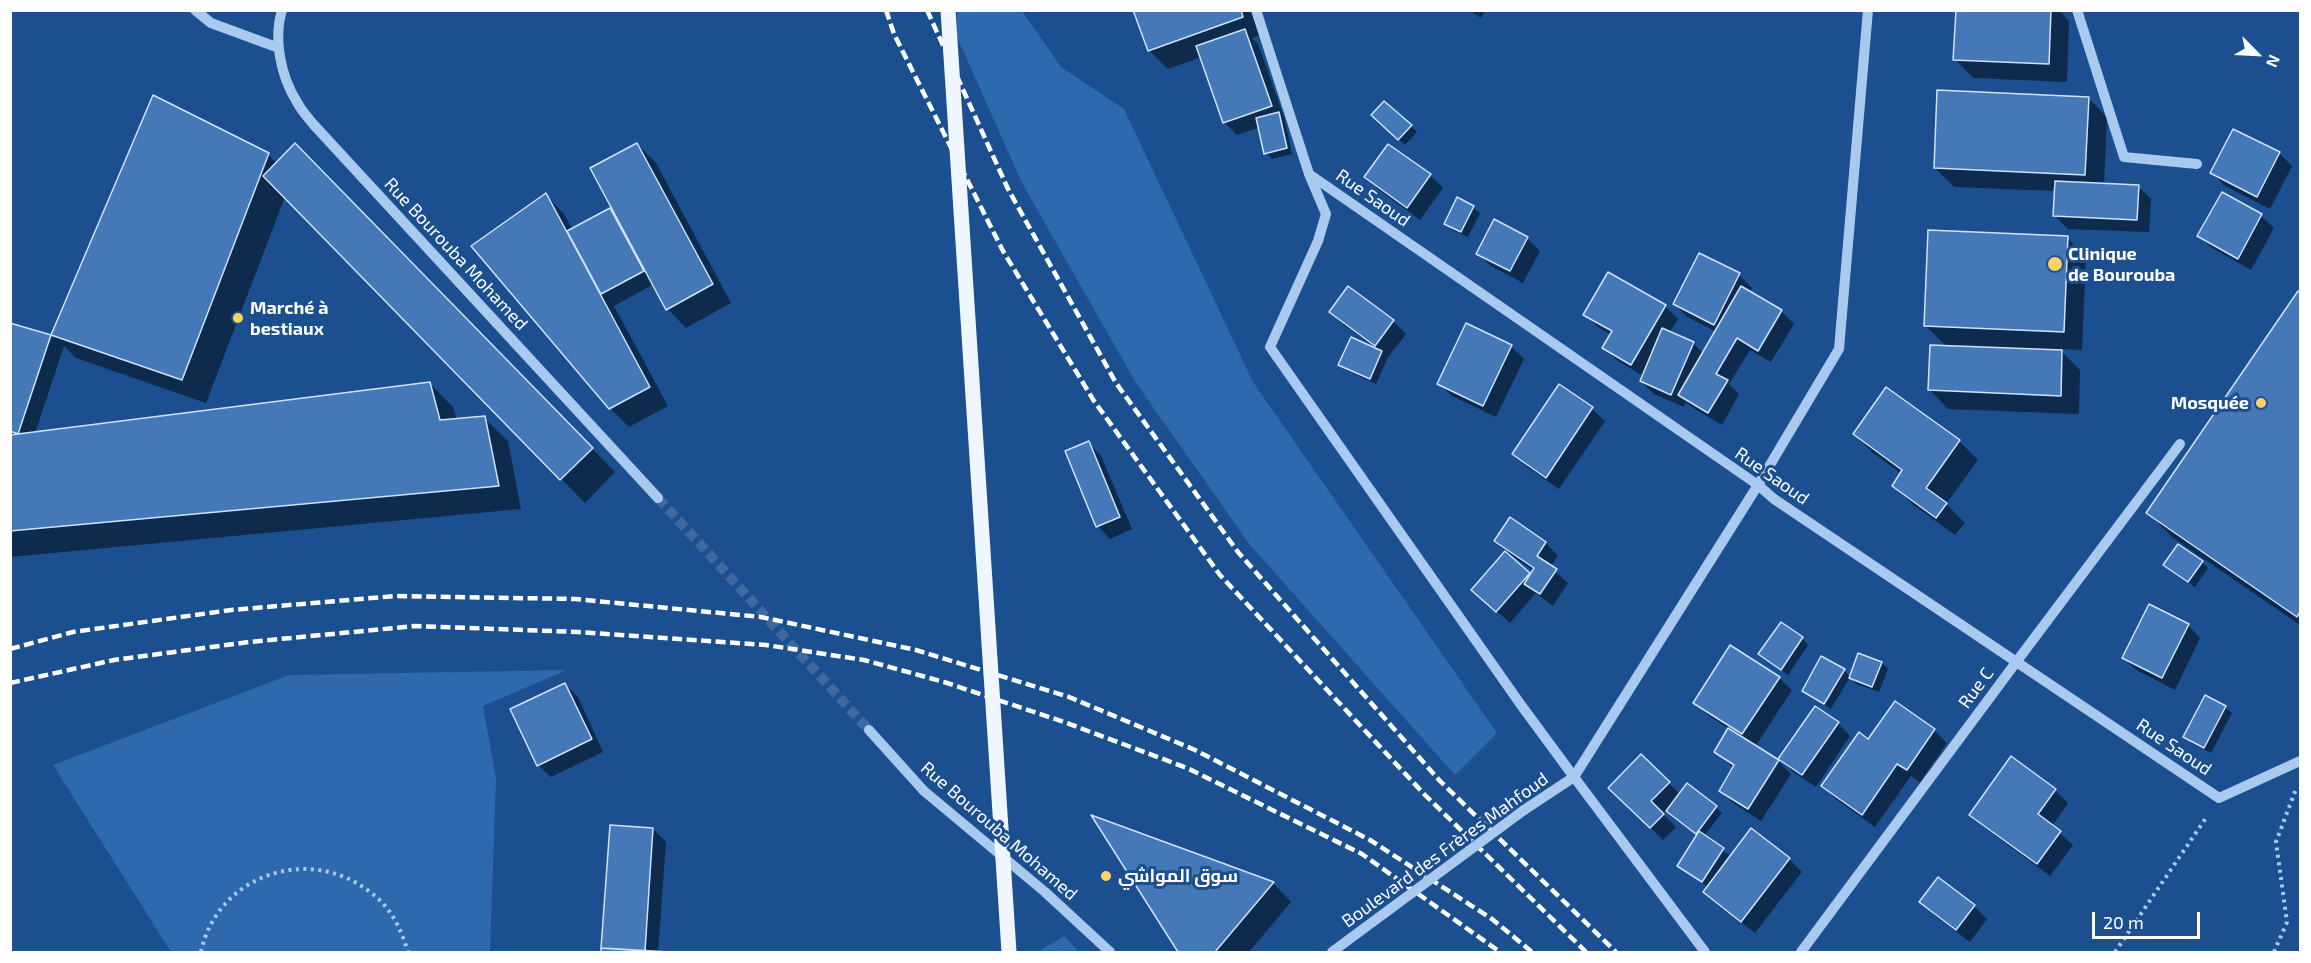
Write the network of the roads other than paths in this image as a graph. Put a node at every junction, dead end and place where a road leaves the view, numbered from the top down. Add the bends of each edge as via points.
1 (195, 10) edge
2 (282, 10) edge
3 (948, 10) edge
4 (1256, 10) edge
5 (1878, 10) edge
6 (2077, 10) edge
7 (1868, 14) edge
8 (279, 48) junction
9 (2197, 164) dead end
10 (1309, 174) junction
11 (2180, 444) dead end
12 (1758, 485) junction
13 (657, 498) tunnel mouth
14 (2017, 661) junction
15 (869, 730) tunnel mouth
16 (2301, 761) edge
17 (1574, 777) junction
18 (1009, 952) edge
19 (1110, 952) edge
20 (1332, 952) edge
21 (1705, 952) edge
22 (1801, 952) edge

1 - 8 street via 211,23
2 - 8 street, Rue Bourouba Mohamed
3 - 18 main road, bridge
4 - 10 street
5 - 7 street
6 - 9 street via 2124,158
7 - 12 street via 1839,349
8 - 13 street, Rue Bourouba Mohamed via 285,76 314,125
10 - 12 street, Rue Saoud
10 - 17 street via 1326,214 1318,241 1270,347
11 - 14 street, Rue C
12 - 14 street, Rue Saoud
12 - 17 street
14 - 16 street, Rue Saoud via 2220,798
14 - 22 street, Rue C
15 - 19 street, Rue Bourouba Mohamed via 924,791
17 - 20 street, Boulevard des Frères Mahfoud, bridge
17 - 21 street, Boulevard des Frères Mahfoud

